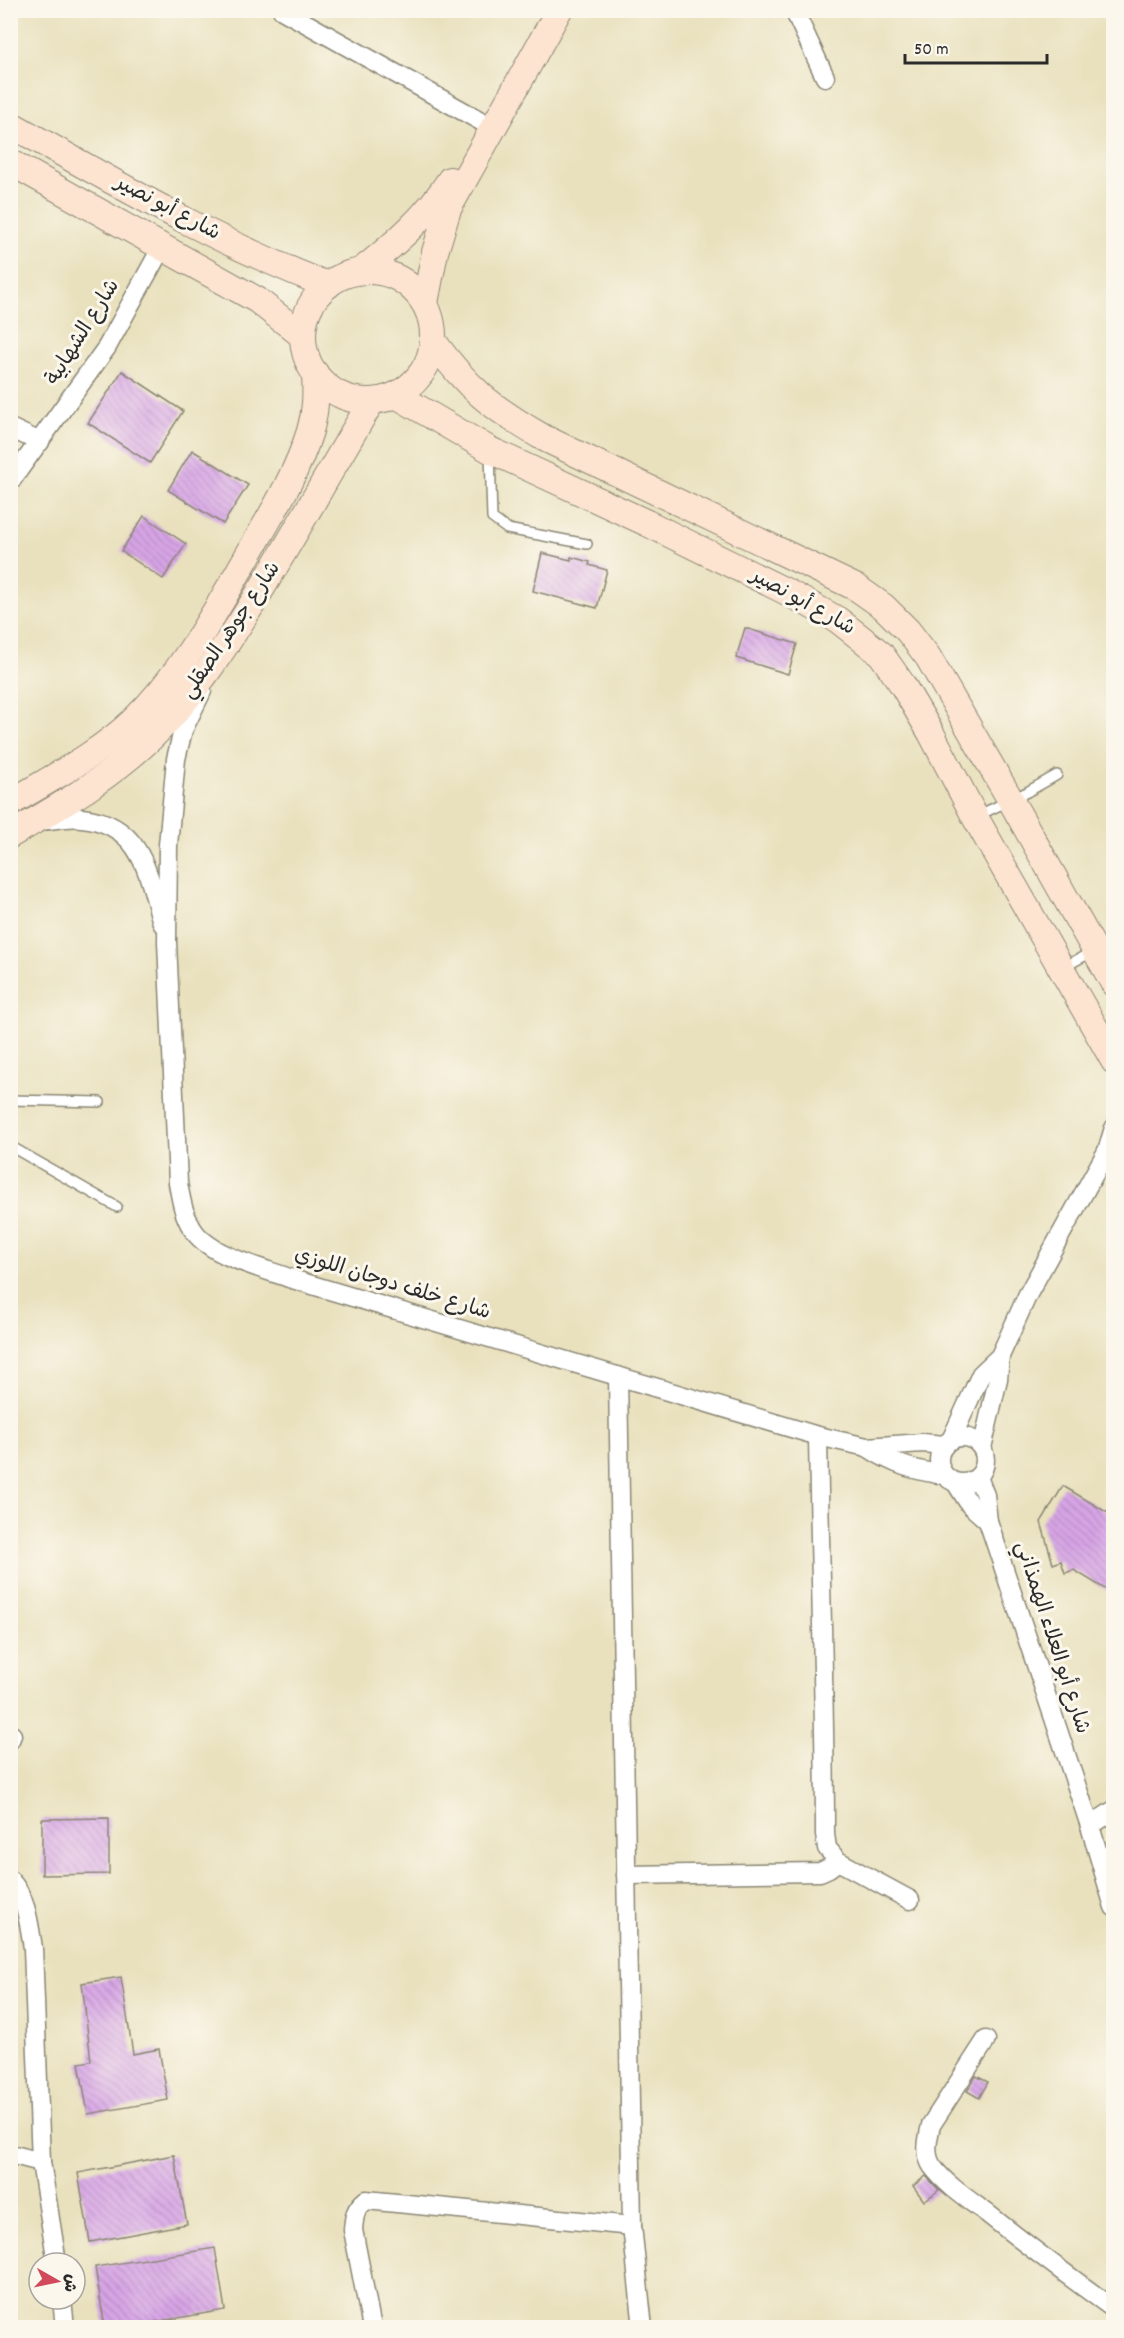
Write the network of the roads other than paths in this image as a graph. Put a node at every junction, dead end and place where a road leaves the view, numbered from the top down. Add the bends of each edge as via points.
1 (282, 10) edge
2 (546, 10) edge
3 (559, 10) edge
4 (794, 10) edge
5 (825, 77) dead end
6 (10, 124) edge
7 (489, 126) junction
8 (10, 162) edge
9 (163, 245) junction
10 (361, 271) junction
11 (328, 285) junction
12 (425, 303) junction
13 (303, 336) junction
14 (433, 341) junction
15 (315, 373) junction
16 (396, 395) junction
17 (372, 401) junction
18 (10, 428) edge
19 (40, 442) junction
20 (490, 450) junction
21 (10, 482) edge
22 (587, 544) dead end
23 (219, 657) junction
24 (1057, 775) dead end
25 (1010, 799) junction
26 (10, 803) edge
27 (975, 817) junction
28 (34, 821) junction
29 (10, 835) edge
30 (167, 942) junction
31 (1104, 945) edge
32 (1060, 969) junction
33 (1113, 984) edge
34 (1113, 1061) edge
35 (10, 1100) edge
36 (100, 1102) dead end
37 (1113, 1128) edge
38 (10, 1146) edge
39 (1113, 1165) edge
40 (1093, 1178) junction
41 (117, 1207) dead end
42 (1000, 1356) junction
43 (618, 1376) junction
44 (818, 1436) junction
45 (948, 1442) junction
46 (867, 1447) junction
47 (982, 1448) junction
48 (978, 1477) junction
49 (950, 1479) junction
50 (988, 1521) junction
51 (1113, 1810) edge
52 (1090, 1826) junction
53 (838, 1861) junction
54 (626, 1875) junction
55 (10, 1880) edge
56 (909, 1900) dead end
57 (1113, 1907) edge
58 (986, 2040) dead end
59 (10, 2154) edge
60 (41, 2162) junction
61 (632, 2226) junction
62 (55, 2251) edge
63 (1113, 2309) edge
64 (63, 2311) edge
65 (65, 2328) edge
66 (372, 2328) edge
67 (643, 2328) edge

1 - 7 street
2 - 7 main road
3 - 7 main road
4 - 5 street
6 - 11 main road, شارع أبو نصير via 207,231 273,264
7 - 10 main road via 425,214
7 - 12 main road via 448,209
8 - 9 main road, شارع أبو نصير
9 - 13 main road, شارع أبو نصير via 257,300
9 - 19 street, شارع الشهابية via 107,347
10 - 11 main road
10 - 12 main road via 390,274 410,286
11 - 13 main road via 306,317
12 - 14 main road via 432,321
13 - 15 main road via 306,355
14 - 16 main road via 422,373
14 - 25 main road, شارع أبو نصير via 471,389 504,415 554,444 838,578 884,607 928,657
15 - 17 main road via 330,388 350,398
15 - 26 main road, شارع جوهر الصقلي via 316,405 301,455 245,561 176,673 107,742
16 - 17 main road
16 - 20 main road, شارع أبو نصير
17 - 23 main road, شارع جوهر الصقلي
18 - 19 street
19 - 21 street, شارع الشهابية
20 - 22 lane via 492,518 507,529
20 - 27 main road, شارع أبو نصير via 787,592 864,638 902,684
23 - 28 main road, شارع جوهر الصقلي via 144,743 93,783
23 - 30 street, شارع خلف دوجان اللوزي via 183,730 176,759 168,845
24 - 25 lane
25 - 27 lane
25 - 31 main road, شارع أبو نصير
27 - 32 main road, شارع أبو نصير
28 - 29 main road, شارع جوهر الصقلي
28 - 30 street, شارع خلف دوجان اللوزي via 79,818 107,824 124,834 145,862
30 - 43 street, شارع خلف دوجان اللوزي via 178,1183 183,1210 206,1245 292,1279
31 - 32 lane
31 - 33 main road, شارع أبو نصير
32 - 34 main road, شارع أبو نصير
35 - 36 lane
37 - 40 street
38 - 41 lane
39 - 40 street
40 - 42 street via 1028,1294
42 - 45 street via 981,1374
42 - 47 street
43 - 44 street, شارع خلف دوجان اللوزي
43 - 54 street
44 - 46 street, شارع خلف دوجان اللوزي
44 - 53 street via 825,1834 827,1848
45 - 46 street, شارع خلف دوجان اللوزي
45 - 47 street via 968,1438
45 - 49 street via 939,1460
46 - 49 street, شارع خلف دوجان اللوزي via 903,1467
47 - 48 street via 985,1463
48 - 49 street via 964,1484
48 - 50 street, شارع أبو العلاء الهمذاني via 986,1495
49 - 50 street, شارع أبو العلاء الهمذاني
50 - 52 street, شارع أبو العلاء الهمذاني
51 - 52 street
52 - 57 street, شارع أبو العلاء الهمذاني
53 - 54 street via 820,1872
53 - 56 street
54 - 61 street
55 - 60 street via 28,1913 33,1948
58 - 63 street via 931,2126 927,2156 952,2186
59 - 60 street
60 - 62 street
61 - 66 street via 366,2200 357,2207 353,2230
61 - 67 street
64 - 65 street

